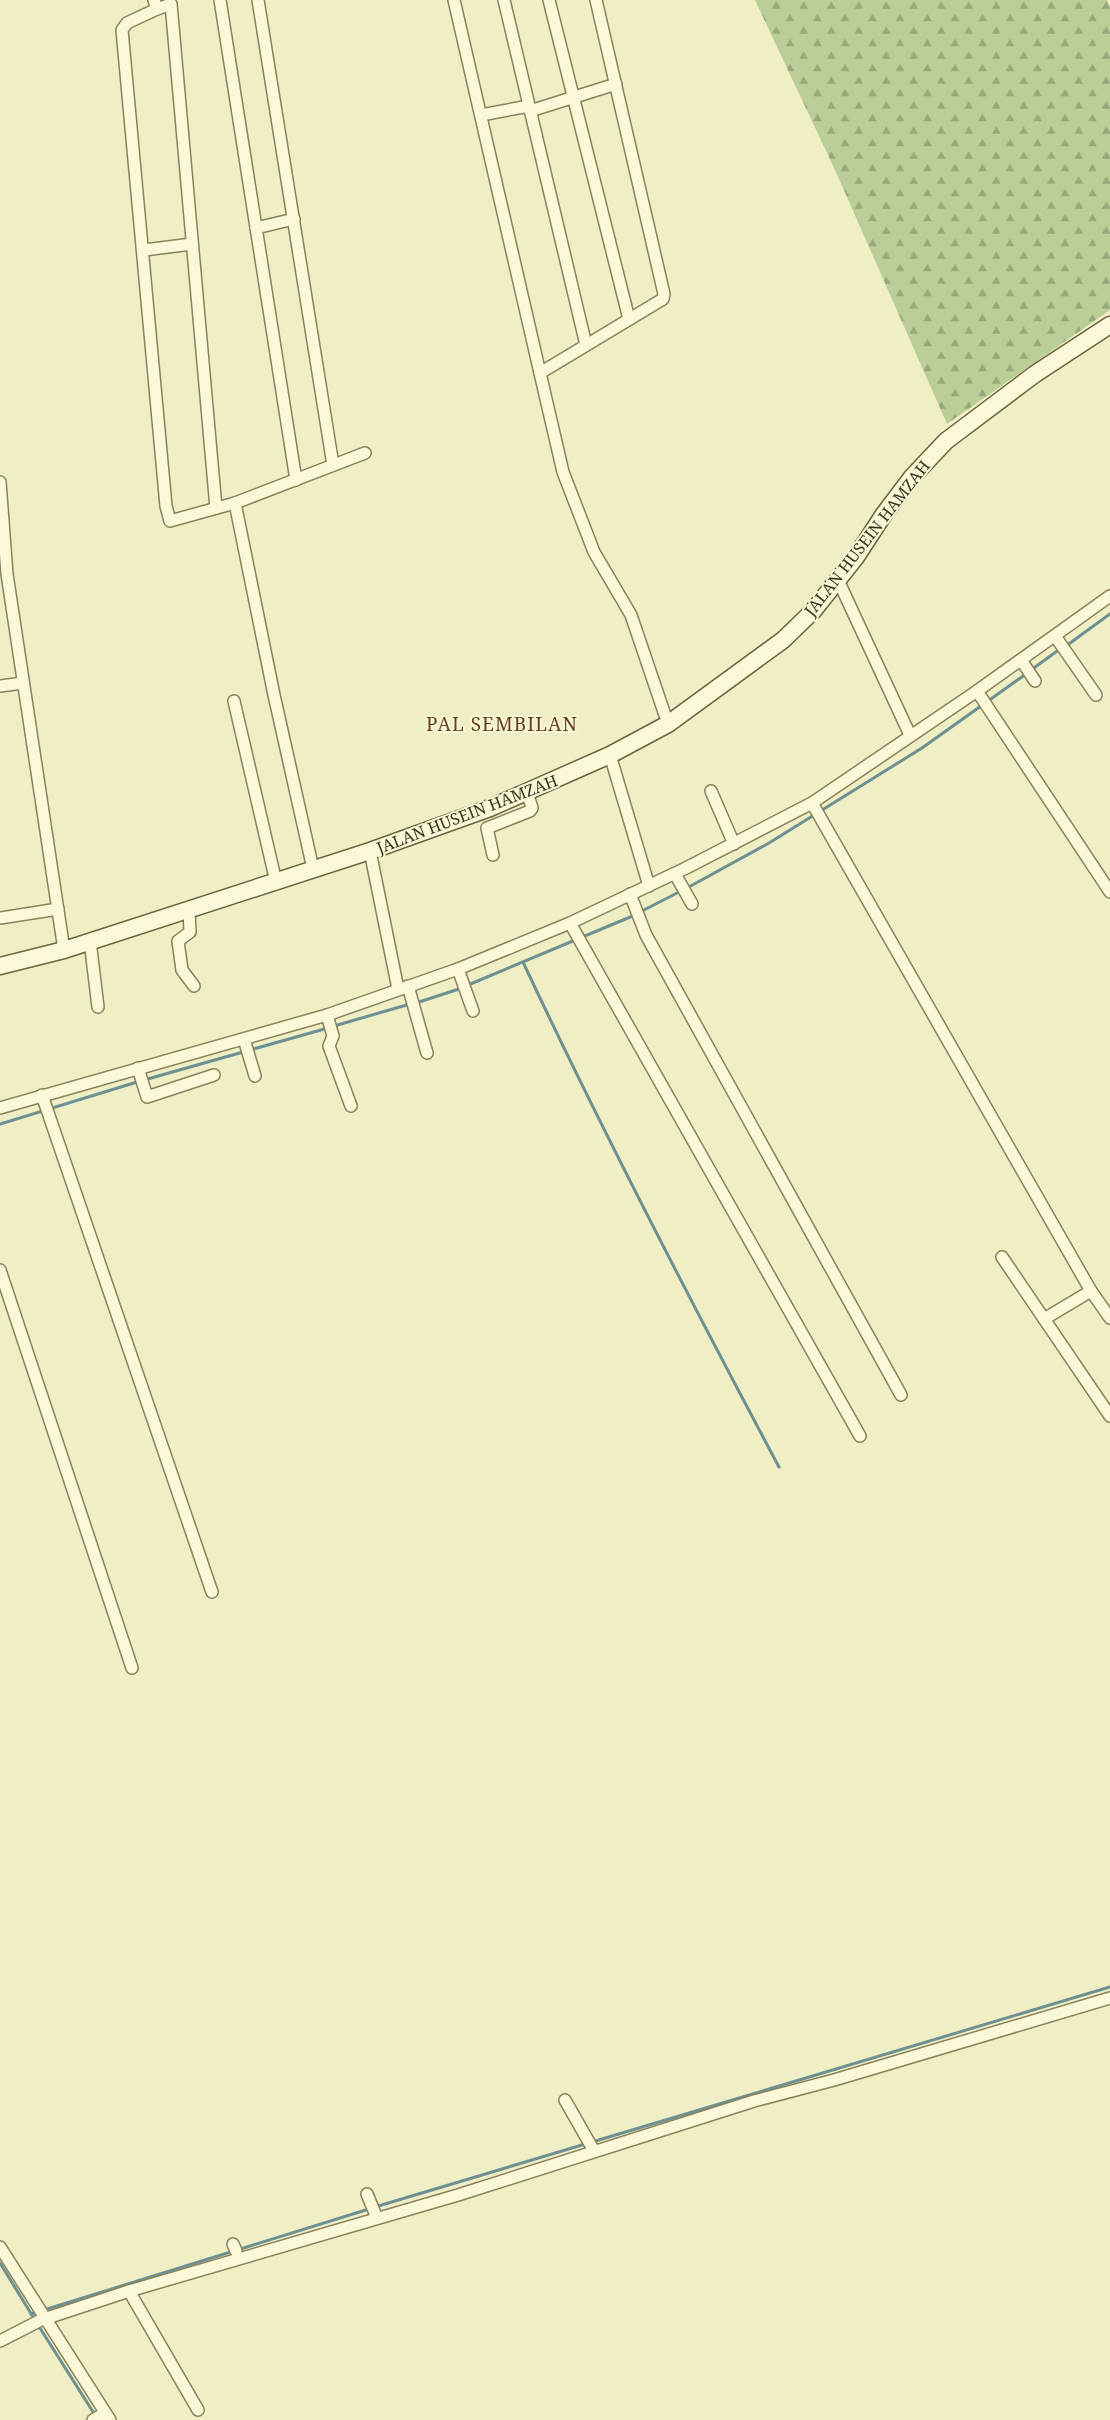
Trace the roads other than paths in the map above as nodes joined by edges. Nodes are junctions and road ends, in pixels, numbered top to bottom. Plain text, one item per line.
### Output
1 (220, 0) edge
2 (258, 0) edge
3 (454, 0) edge
4 (504, 0) edge
5 (549, 0) edge
6 (596, 0) edge
7 (156, 5) edge
8 (616, 84) junction
9 (573, 97) junction
10 (530, 108) junction
11 (481, 115) junction
12 (294, 219) junction
13 (256, 228) junction
14 (192, 244) junction
15 (144, 250) junction
16 (629, 319) junction
17 (1110, 326) edge
18 (586, 345) junction
19 (540, 373) junction
20 (365, 453) dead end
21 (333, 466) junction
22 (296, 480) junction
23 (0, 482) edge
24 (235, 503) junction
25 (216, 508) junction
26 (838, 580) junction
27 (1109, 599) edge
28 (1056, 638) junction
29 (1023, 663) junction
30 (1035, 681) dead end
31 (22, 683) junction
32 (0, 686) edge
33 (977, 691) junction
34 (1096, 695) dead end
35 (234, 701) dead end
36 (668, 724) junction
37 (910, 735) junction
38 (610, 756) junction
39 (711, 791) dead end
40 (528, 792) junction
41 (812, 804) junction
42 (734, 844) junction
43 (370, 851) junction
44 (493, 855) dead end
45 (313, 869) junction
46 (675, 874) junction
47 (276, 882) junction
48 (648, 886) junction
49 (1110, 892) edge
50 (630, 896) junction
51 (692, 904) dead end
52 (58, 908) junction
53 (189, 909) junction
54 (0, 918) edge
55 (571, 925) junction
56 (90, 941) junction
57 (64, 950) junction
58 (0, 966) edge
59 (460, 971) junction
60 (194, 986) dead end
61 (405, 989) junction
62 (98, 1007) dead end
63 (473, 1011) dead end
64 (328, 1018) junction
65 (245, 1042) junction
66 (427, 1053) dead end
67 (139, 1070) junction
68 (214, 1076) dead end
69 (255, 1076) dead end
70 (43, 1099) junction
71 (351, 1106) dead end
72 (0, 1108) edge
73 (1002, 1256) dead end
74 (0, 1270) edge
75 (1091, 1291) junction
76 (1110, 1318) edge
77 (1044, 1319) junction
78 (901, 1395) dead end
79 (1110, 1416) edge
80 (860, 1436) dead end
81 (212, 1592) dead end
82 (132, 1668) dead end
83 (1110, 1998) edge
84 (565, 2100) dead end
85 (590, 2143) junction
86 (369, 2198) dead end
87 (376, 2215) junction
88 (0, 2247) edge
89 (129, 2291) junction
90 (42, 2315) junction
91 (0, 2341) edge
92 (198, 2410) dead end
93 (102, 2417) edge

1 - 13 street
2 - 12 street
3 - 11 street
4 - 10 street
5 - 9 street
6 - 8 street
7 - 14 street
7 - 15 street
8 - 9 street
8 - 16 street
9 - 10 street
9 - 16 street
10 - 11 street
10 - 18 street
11 - 19 street
12 - 13 street
12 - 21 street
13 - 22 street
14 - 15 street
14 - 25 street
15 - 25 street
16 - 18 street
17 - 26 street, JALAN HUSEIN HAMZAH
18 - 19 street
19 - 36 street
20 - 21 street
21 - 22 street
22 - 24 street
23 - 31 street
24 - 25 street
24 - 45 street
26 - 36 street, JALAN HUSEIN HAMZAH
26 - 37 street
27 - 28 street
28 - 29 street
28 - 34 street
29 - 30 street
29 - 33 street
31 - 32 street
31 - 52 street
33 - 37 street
33 - 49 street
35 - 47 street
36 - 38 street, JALAN HUSEIN HAMZAH
37 - 41 street
38 - 40 street, JALAN HUSEIN HAMZAH
38 - 48 street
39 - 42 street
40 - 43 street, JALAN HUSEIN HAMZAH
40 - 44 street
41 - 42 street
41 - 75 street
42 - 46 street
43 - 45 street, JALAN HUSEIN HAMZAH
43 - 61 street
45 - 47 street, JALAN HUSEIN HAMZAH
46 - 48 street
46 - 51 street
47 - 53 street, JALAN HUSEIN HAMZAH
48 - 50 street
50 - 55 street
50 - 78 street
52 - 54 street
52 - 57 street
53 - 56 street, JALAN HUSEIN HAMZAH
53 - 60 street
55 - 59 street
55 - 80 street
56 - 57 street, JALAN HUSEIN HAMZAH
56 - 62 street
57 - 58 street, JALAN HUSEIN HAMZAH
59 - 61 street
59 - 63 street
61 - 64 street
61 - 66 street
64 - 65 street
64 - 71 street
65 - 67 street
65 - 69 street
67 - 68 street
67 - 70 street
70 - 72 street
70 - 81 street
73 - 77 street
74 - 82 street
75 - 76 street
75 - 77 street
77 - 79 street
83 - 85 street
84 - 85 street
85 - 87 street
86 - 87 street
87 - 89 street
88 - 90 street
89 - 90 street
89 - 92 street
90 - 91 street
90 - 93 street

